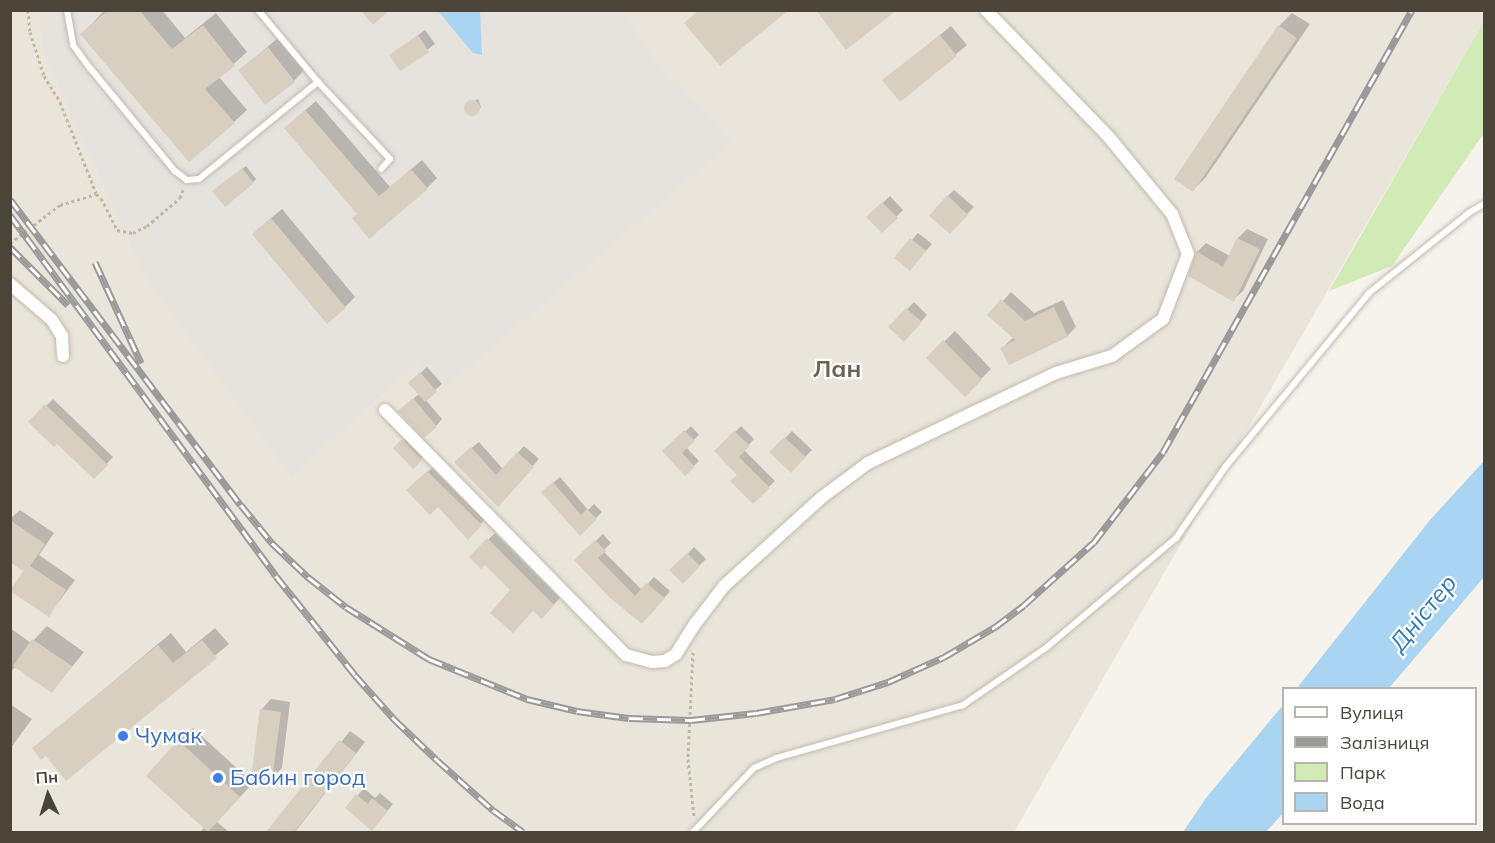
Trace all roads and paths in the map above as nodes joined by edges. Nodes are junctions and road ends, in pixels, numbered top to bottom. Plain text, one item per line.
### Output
1 (28, 10) edge
2 (67, 10) edge
3 (258, 10) edge
4 (986, 10) edge
5 (318, 82) junction
6 (381, 169) dead end
7 (187, 180) junction
8 (96, 194) junction
9 (1485, 204) edge
10 (10, 243) edge
11 (10, 284) edge
12 (63, 356) dead end
13 (385, 410) dead end
14 (693, 648) dead end
15 (693, 824) dead end
16 (693, 832) edge

1 - 8 path
2 - 7 lane
3 - 5 lane
4 - 13 street
5 - 6 lane
5 - 7 lane
7 - 8 path
8 - 10 path
9 - 16 lane
11 - 12 street
14 - 15 path

